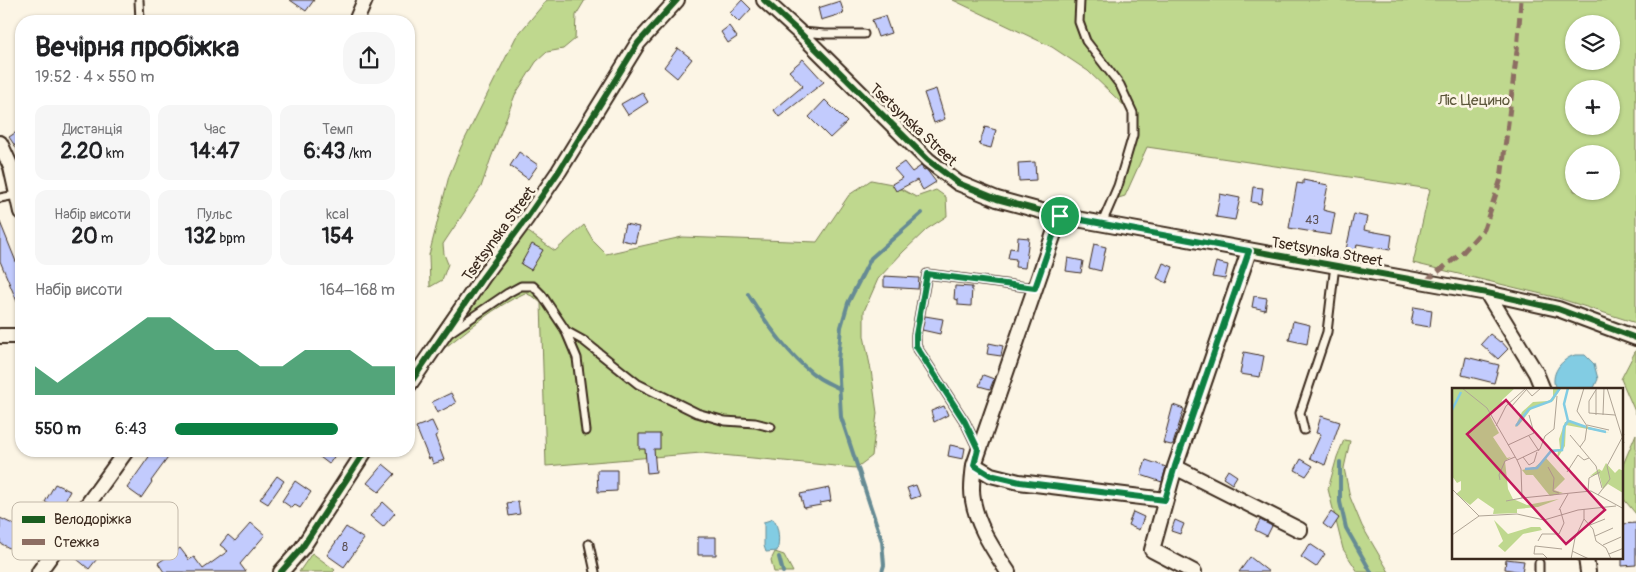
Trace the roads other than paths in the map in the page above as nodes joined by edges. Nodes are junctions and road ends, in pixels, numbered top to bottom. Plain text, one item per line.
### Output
1 (139, 0) edge
2 (365, 0) edge
3 (677, 0) edge
4 (764, 0) edge
5 (1080, 0) edge
6 (140, 15) edge
7 (359, 15) edge
8 (798, 31) junction
9 (864, 34) dead end
10 (0, 143) edge
11 (15, 189) edge
12 (15, 195) edge
13 (0, 198) edge
14 (1060, 216) junction
15 (1102, 224) junction
16 (1249, 251) junction
17 (1335, 266) junction
18 (1035, 288) junction
19 (1487, 293) junction
20 (566, 331) junction
21 (0, 336) edge
22 (15, 336) edge
23 (440, 338) junction
24 (1636, 338) edge
25 (415, 376) edge
26 (1542, 388) edge
27 (771, 427) dead end
28 (1304, 430) dead end
29 (586, 431) dead end
30 (978, 449) junction
31 (122, 457) edge
32 (361, 457) edge
33 (974, 465) junction
34 (1175, 466) junction
35 (1165, 500) junction
36 (89, 502) edge
37 (1300, 530) dead end
38 (589, 544) dead end
39 (48, 560) edge
40 (1539, 563) dead end
41 (39, 572) edge
42 (281, 572) edge
43 (595, 572) edge
44 (1008, 572) edge
45 (1194, 572) edge
46 (1539, 572) edge

1 - 6 lane
2 - 7 street
3 - 23 street, Tsetsynska Street
4 - 8 street, Tsetsynska Street
5 - 15 lane
8 - 9 lane
8 - 14 street, Tsetsynska Street
10 - 11 street
12 - 13 lane
14 - 15 street, Tsetsynska Street
14 - 18 street
15 - 16 street, Tsetsynska Street
16 - 17 street, Tsetsynska Street
16 - 34 street
17 - 19 street, Tsetsynska Street
17 - 28 lane
18 - 30 street
18 - 30 lane
19 - 24 street, Tsetsynska Street
19 - 26 street
20 - 23 lane
20 - 27 lane
20 - 29 lane
21 - 22 street
23 - 25 street, Tsetsynska Street
30 - 33 street
31 - 36 street
32 - 42 street
33 - 35 street
33 - 44 street
34 - 35 street
34 - 37 street
35 - 45 street
38 - 43 lane
39 - 41 street
40 - 46 lane

